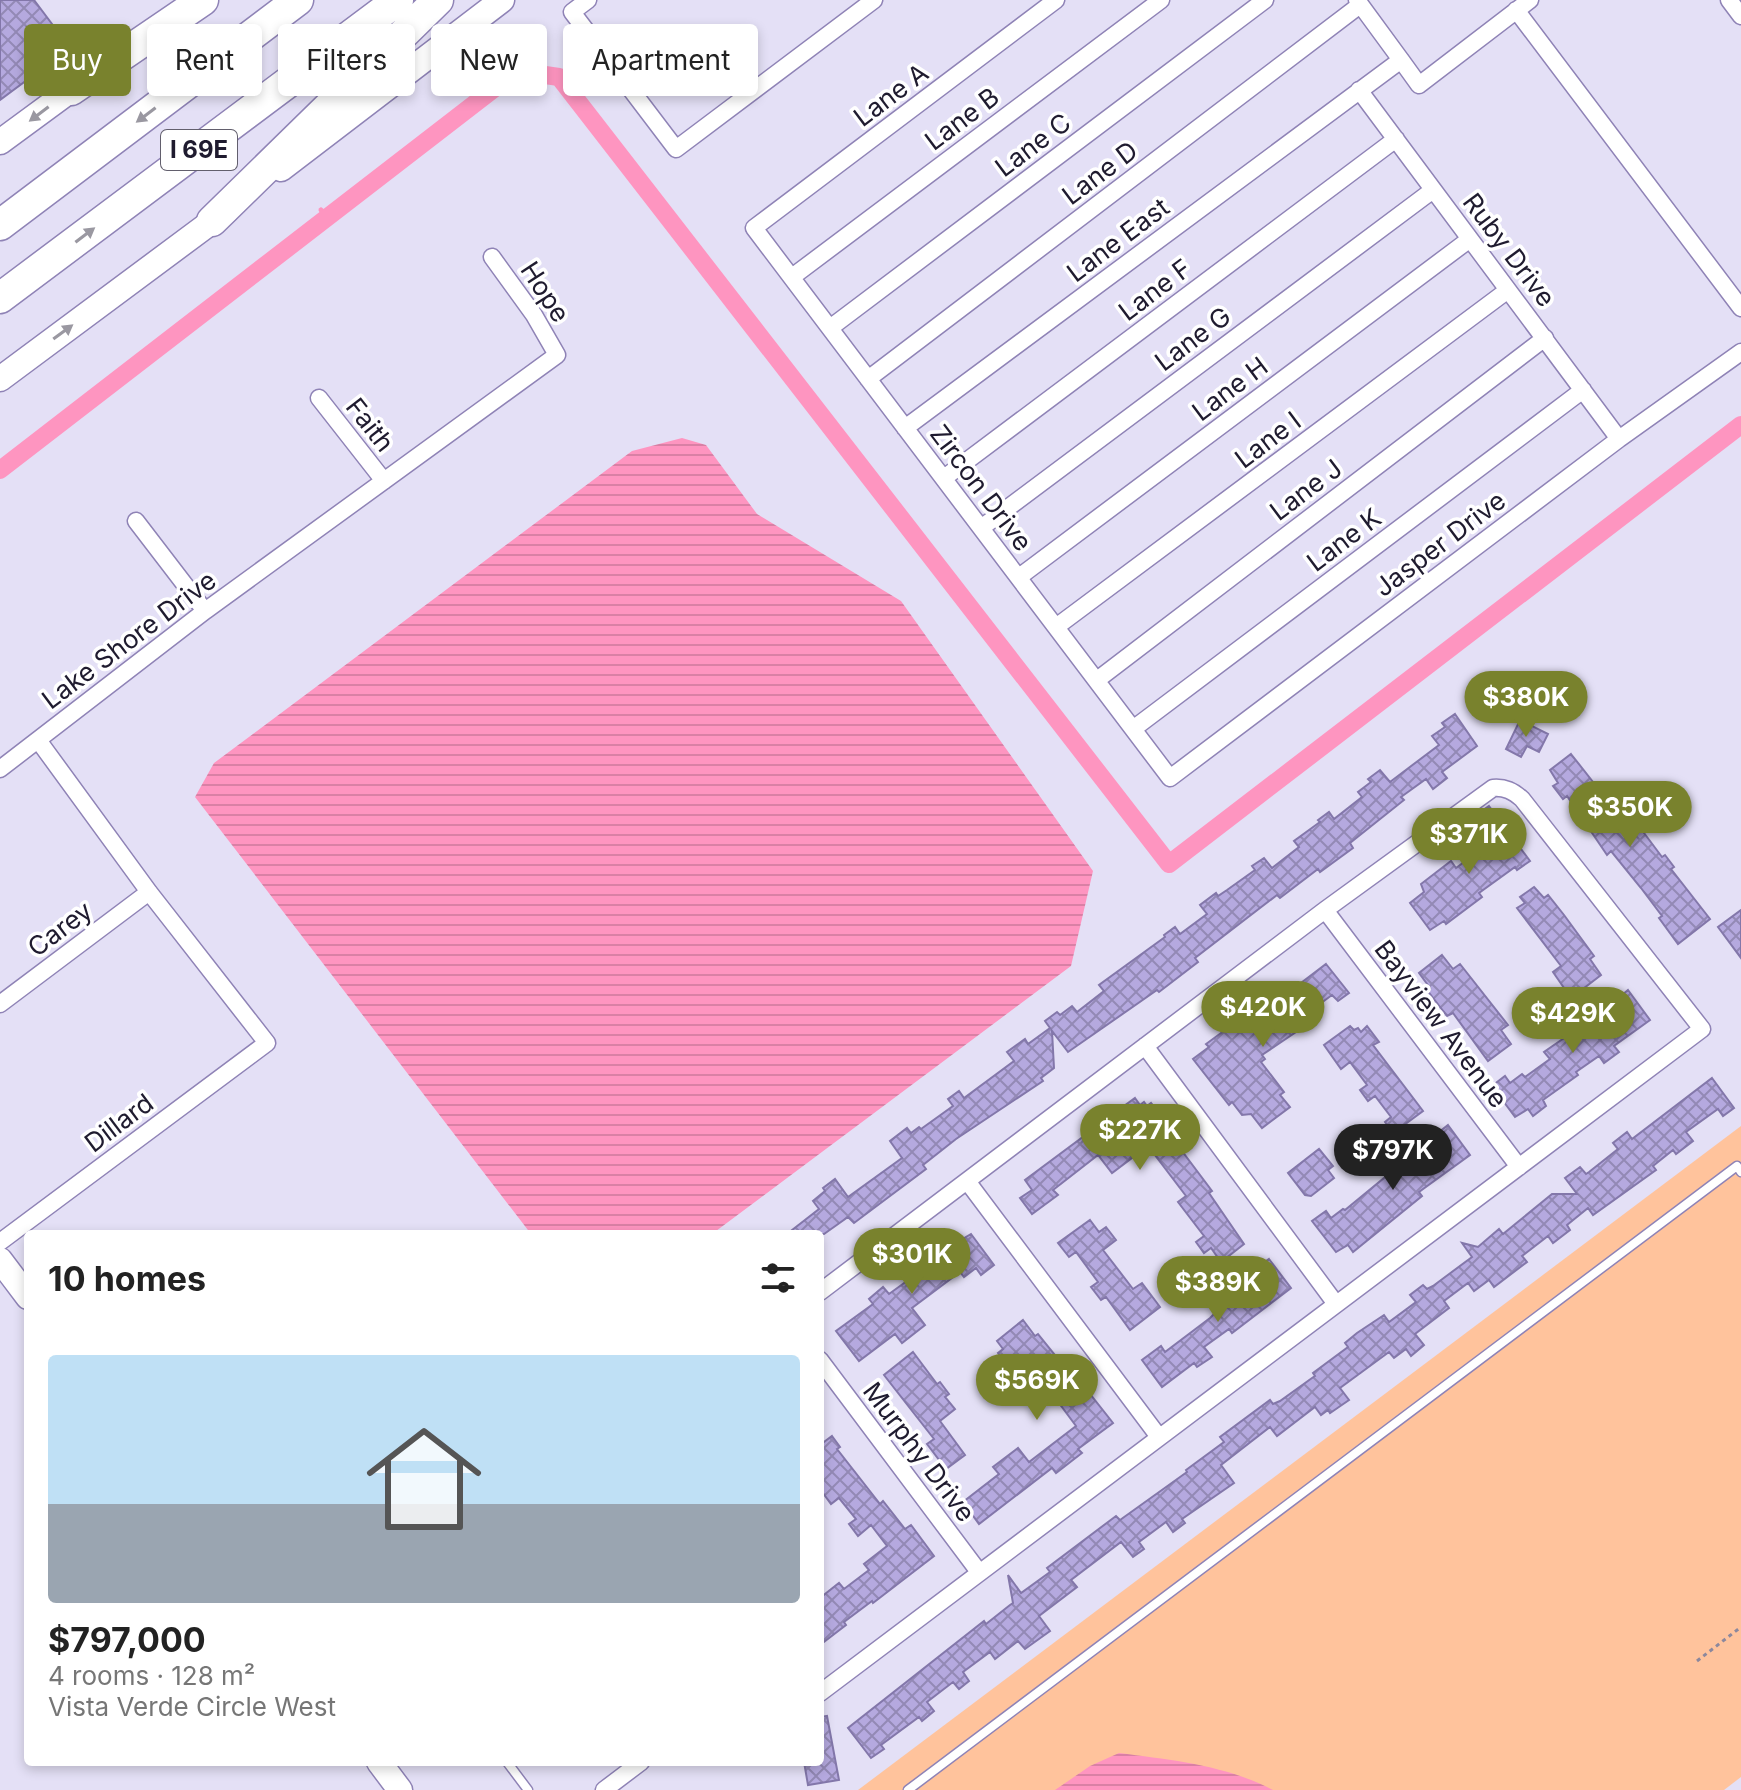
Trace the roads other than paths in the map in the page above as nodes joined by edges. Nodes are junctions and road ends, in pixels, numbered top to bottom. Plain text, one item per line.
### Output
1 (191, 0) edge
2 (203, 0) edge
3 (298, 0) edge
4 (398, 0) edge
5 (438, 0) edge
6 (502, 0) edge
7 (588, 0) edge
8 (874, 0) edge
9 (1056, 0) edge
10 (1161, 0) edge
11 (1265, 0) edge
12 (1530, 0) edge
13 (1729, 0) edge
14 (1358, 2) edge
15 (1516, 10) junction
16 (1741, 16) edge
17 (131, 45) edge
18 (131, 49) edge
19 (1401, 60) junction
20 (1359, 90) junction
21 (63, 96) edge
22 (1396, 139) junction
23 (0, 142) edge
24 (1433, 190) junction
25 (212, 221) junction
26 (0, 225) edge
27 (754, 228) joint
28 (1470, 239) junction
29 (492, 257) dead end
30 (792, 277) junction
31 (1508, 290) junction
32 (0, 298) edge
33 (1741, 308) edge
34 (830, 328) junction
35 (1545, 338) junction
36 (1741, 352) edge
37 (557, 355) joint
38 (0, 379) edge
39 (868, 379) junction
40 (1583, 390) junction
41 (319, 398) dead end
42 (905, 428) junction
43 (1619, 439) junction
44 (944, 478) junction
45 (384, 481) junction
46 (136, 521) dead end
47 (981, 528) junction
48 (1019, 577) junction
49 (205, 611) junction
50 (1056, 627) junction
51 (1097, 680) junction
52 (1133, 729) junction
53 (38, 740) junction
54 (0, 769) edge
55 (1170, 778) joint
56 (149, 892) junction
57 (1325, 910) junction
58 (0, 1004) edge
59 (267, 1043) joint
60 (1145, 1046) junction
61 (1519, 1167) junction
62 (1741, 1172) edge
63 (967, 1181) junction
64 (0, 1242) edge
65 (0, 1260) edge
66 (824, 1289) edge
67 (24, 1292) edge
68 (1336, 1304) junction
69 (824, 1365) edge
70 (1159, 1437) junction
71 (979, 1572) junction
72 (824, 1690) edge
73 (382, 1766) edge
74 (510, 1766) edge
75 (636, 1766) edge
76 (400, 1790) edge
77 (528, 1790) edge
78 (604, 1790) edge
79 (908, 1790) edge

1 - 17 main road
2 - 18 highway
3 -> 26 highway, I 69E
32 -> 4 highway, I 69E
5 - 25 highway
6 - 25 main road
7 - 8 street
9 - 27 street, Lane A
10 - 30 street, Lane B
11 - 34 street, Lane C
12 - 15 street
13 - 16 street
14 - 19 street
14 - 39 street, Lane D
15 - 19 street
15 - 33 street
19 - 20 street, Lane East
20 - 22 street, Ruby Drive
20 - 42 street, Lane East
21 -> 23 main road
22 - 24 street, Ruby Drive
22 - 44 street, Lane F
24 - 28 street, Ruby Drive
24 - 47 street, Lane G
38 -> 25 main road
27 - 30 street, Zircon Drive
28 - 31 street, Ruby Drive
28 - 48 street, Lane H
29 - 37 street, Hope
30 - 34 street, Zircon Drive
31 - 35 street, Ruby Drive
31 - 50 street, Lane I
34 - 39 street, Zircon Drive
35 - 40 street, Ruby Drive
35 - 51 street, Lane J
36 - 43 street, Jasper Drive
37 - 45 street, Lake Shore Drive
39 - 42 street, Zircon Drive
40 - 43 street, Ruby Drive
40 - 52 street, Lane K
41 - 45 street, Faith
42 - 44 street, Zircon Drive
43 - 55 street, Jasper Drive
44 - 47 street, Zircon Drive
45 - 49 street, Lake Shore Drive
46 - 49 street
47 - 48 street, Zircon Drive
48 - 50 street, Zircon Drive
49 - 53 street, Lake Shore Drive
50 - 51 street, Zircon Drive
51 - 52 street, Zircon Drive
52 - 55 street, Zircon Drive
53 - 54 street
53 - 56 street, Lake Shore Drive
56 - 58 street, Carey
56 - 59 street, Lake Shore Drive
57 - 60 street
57 - 61 street, Bayview Avenue
57 - 61 street
59 - 64 street, Dillard
60 - 63 street
60 - 68 street
61 - 68 street
62 - 79 lane
63 - 66 street
63 - 70 street
65 - 67 main road
68 - 70 street
69 - 71 street, Murphy Drive
70 - 71 street
71 - 72 street
73 - 76 main road
74 - 77 lane
75 - 78 street

